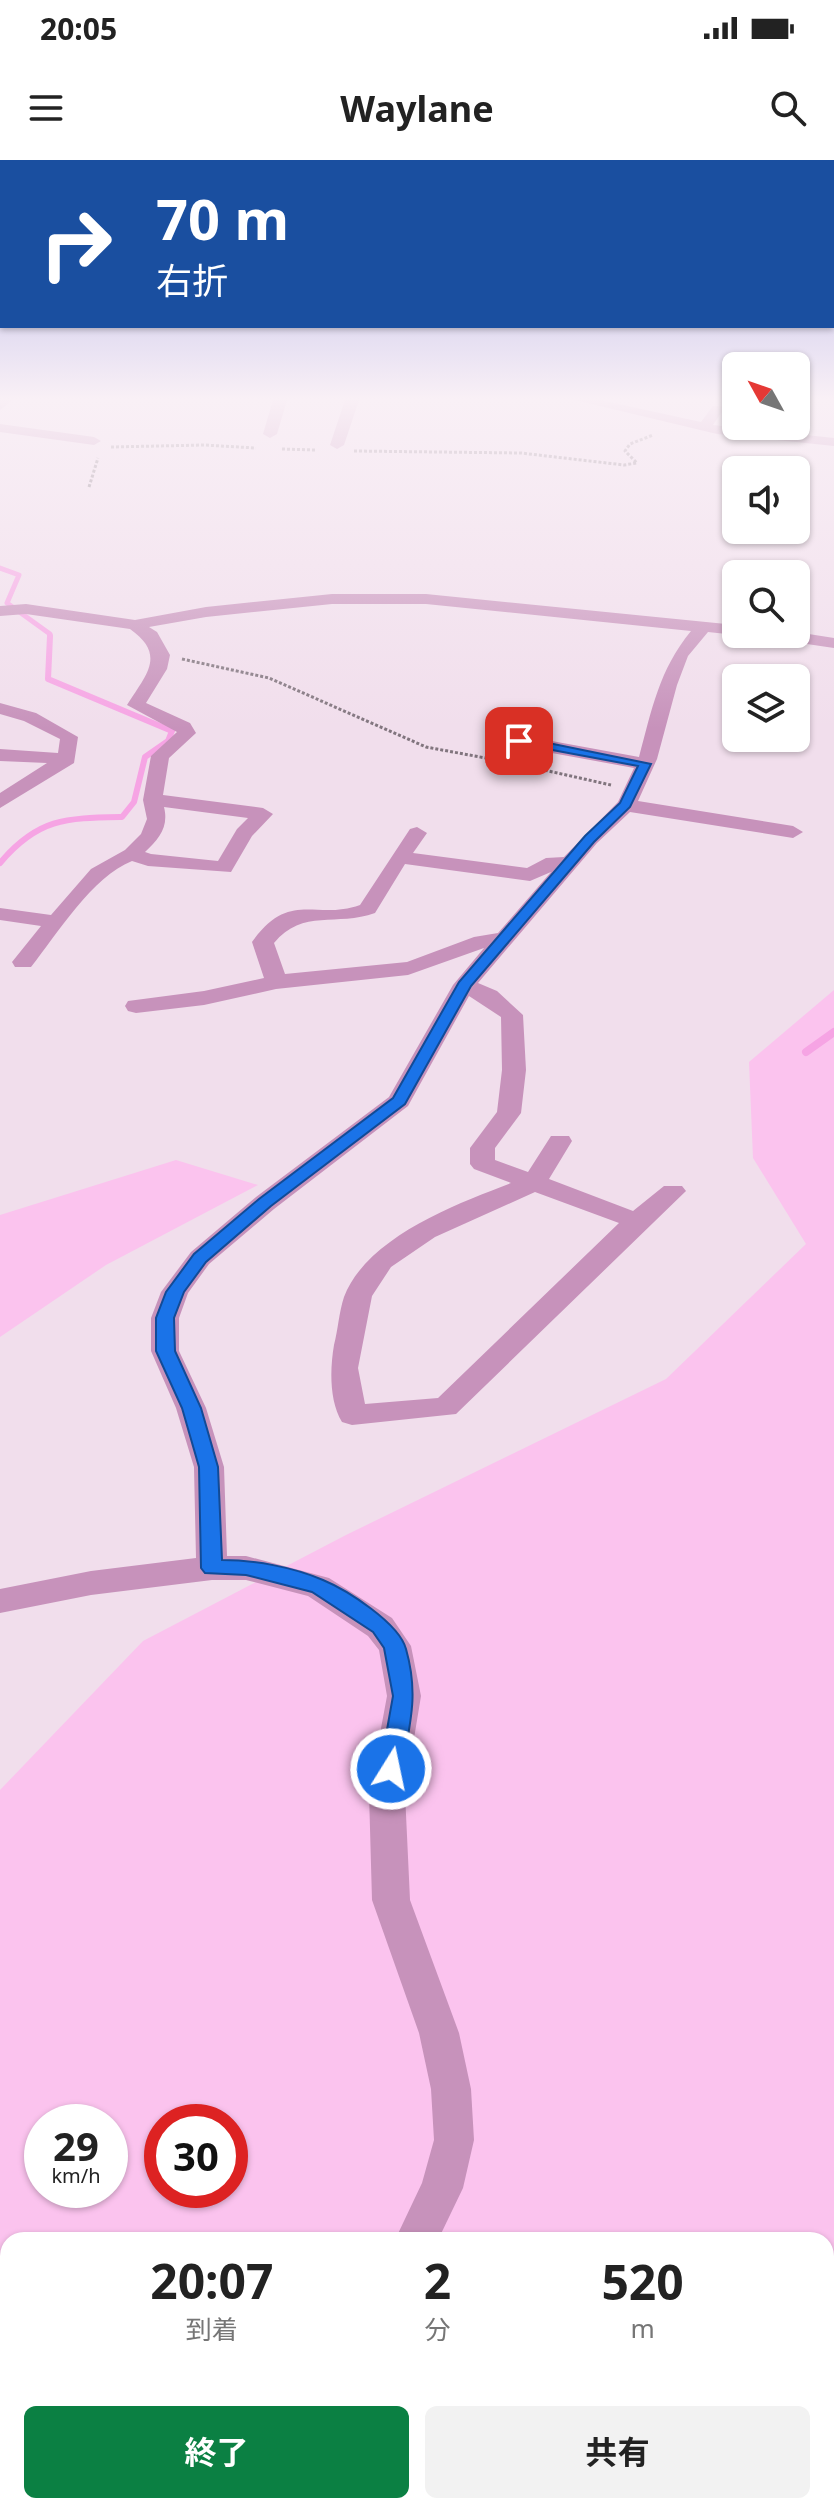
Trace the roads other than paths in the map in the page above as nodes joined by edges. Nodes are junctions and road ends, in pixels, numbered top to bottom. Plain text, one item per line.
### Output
1 (0, 611) edge
2 (135, 625) junction
3 (704, 626) junction
4 (722, 628) edge
5 (810, 639) edge
6 (834, 643) edge
7 (0, 708) edge
8 (519, 741) dead end
9 (0, 755) edge
10 (67, 759) junction
11 (645, 764) junction
12 (629, 797) junction
13 (153, 800) junction
14 (0, 802) edge
15 (793, 832) dead end
16 (417, 833) dead end
17 (132, 854) junction
18 (399, 857) junction
19 (570, 863) junction
20 (0, 914) edge
21 (56, 922) junction
22 (503, 939) junction
23 (23, 962) dead end
24 (276, 982) junction
25 (464, 985) junction
26 (136, 1006) dead end
27 (560, 1141) dead end
28 (533, 1184) junction
29 (673, 1191) dead end
30 (637, 1221) junction
31 (212, 1568) junction
32 (0, 1601) edge
33 (420, 2232) edge

1 - 2 street
2 - 3 street
2 - 13 street
3 - 4 street
3 - 11 street
5 - 6 street
7 - 10 street
8 - 11 street
9 - 10 street
10 - 14 street
11 - 12 street
12 - 15 street
12 - 19 street
13 - 17 street
13 - 17 street
16 - 18 street
17 - 21 street
18 - 19 street
18 - 24 street
19 - 22 street
20 - 21 street
21 - 23 street
22 - 24 street
22 - 25 street
24 - 26 street
25 - 28 street
25 - 31 street
27 - 28 street
28 - 30 street
28 - 30 street
29 - 30 street
31 - 32 street
31 - 33 street

